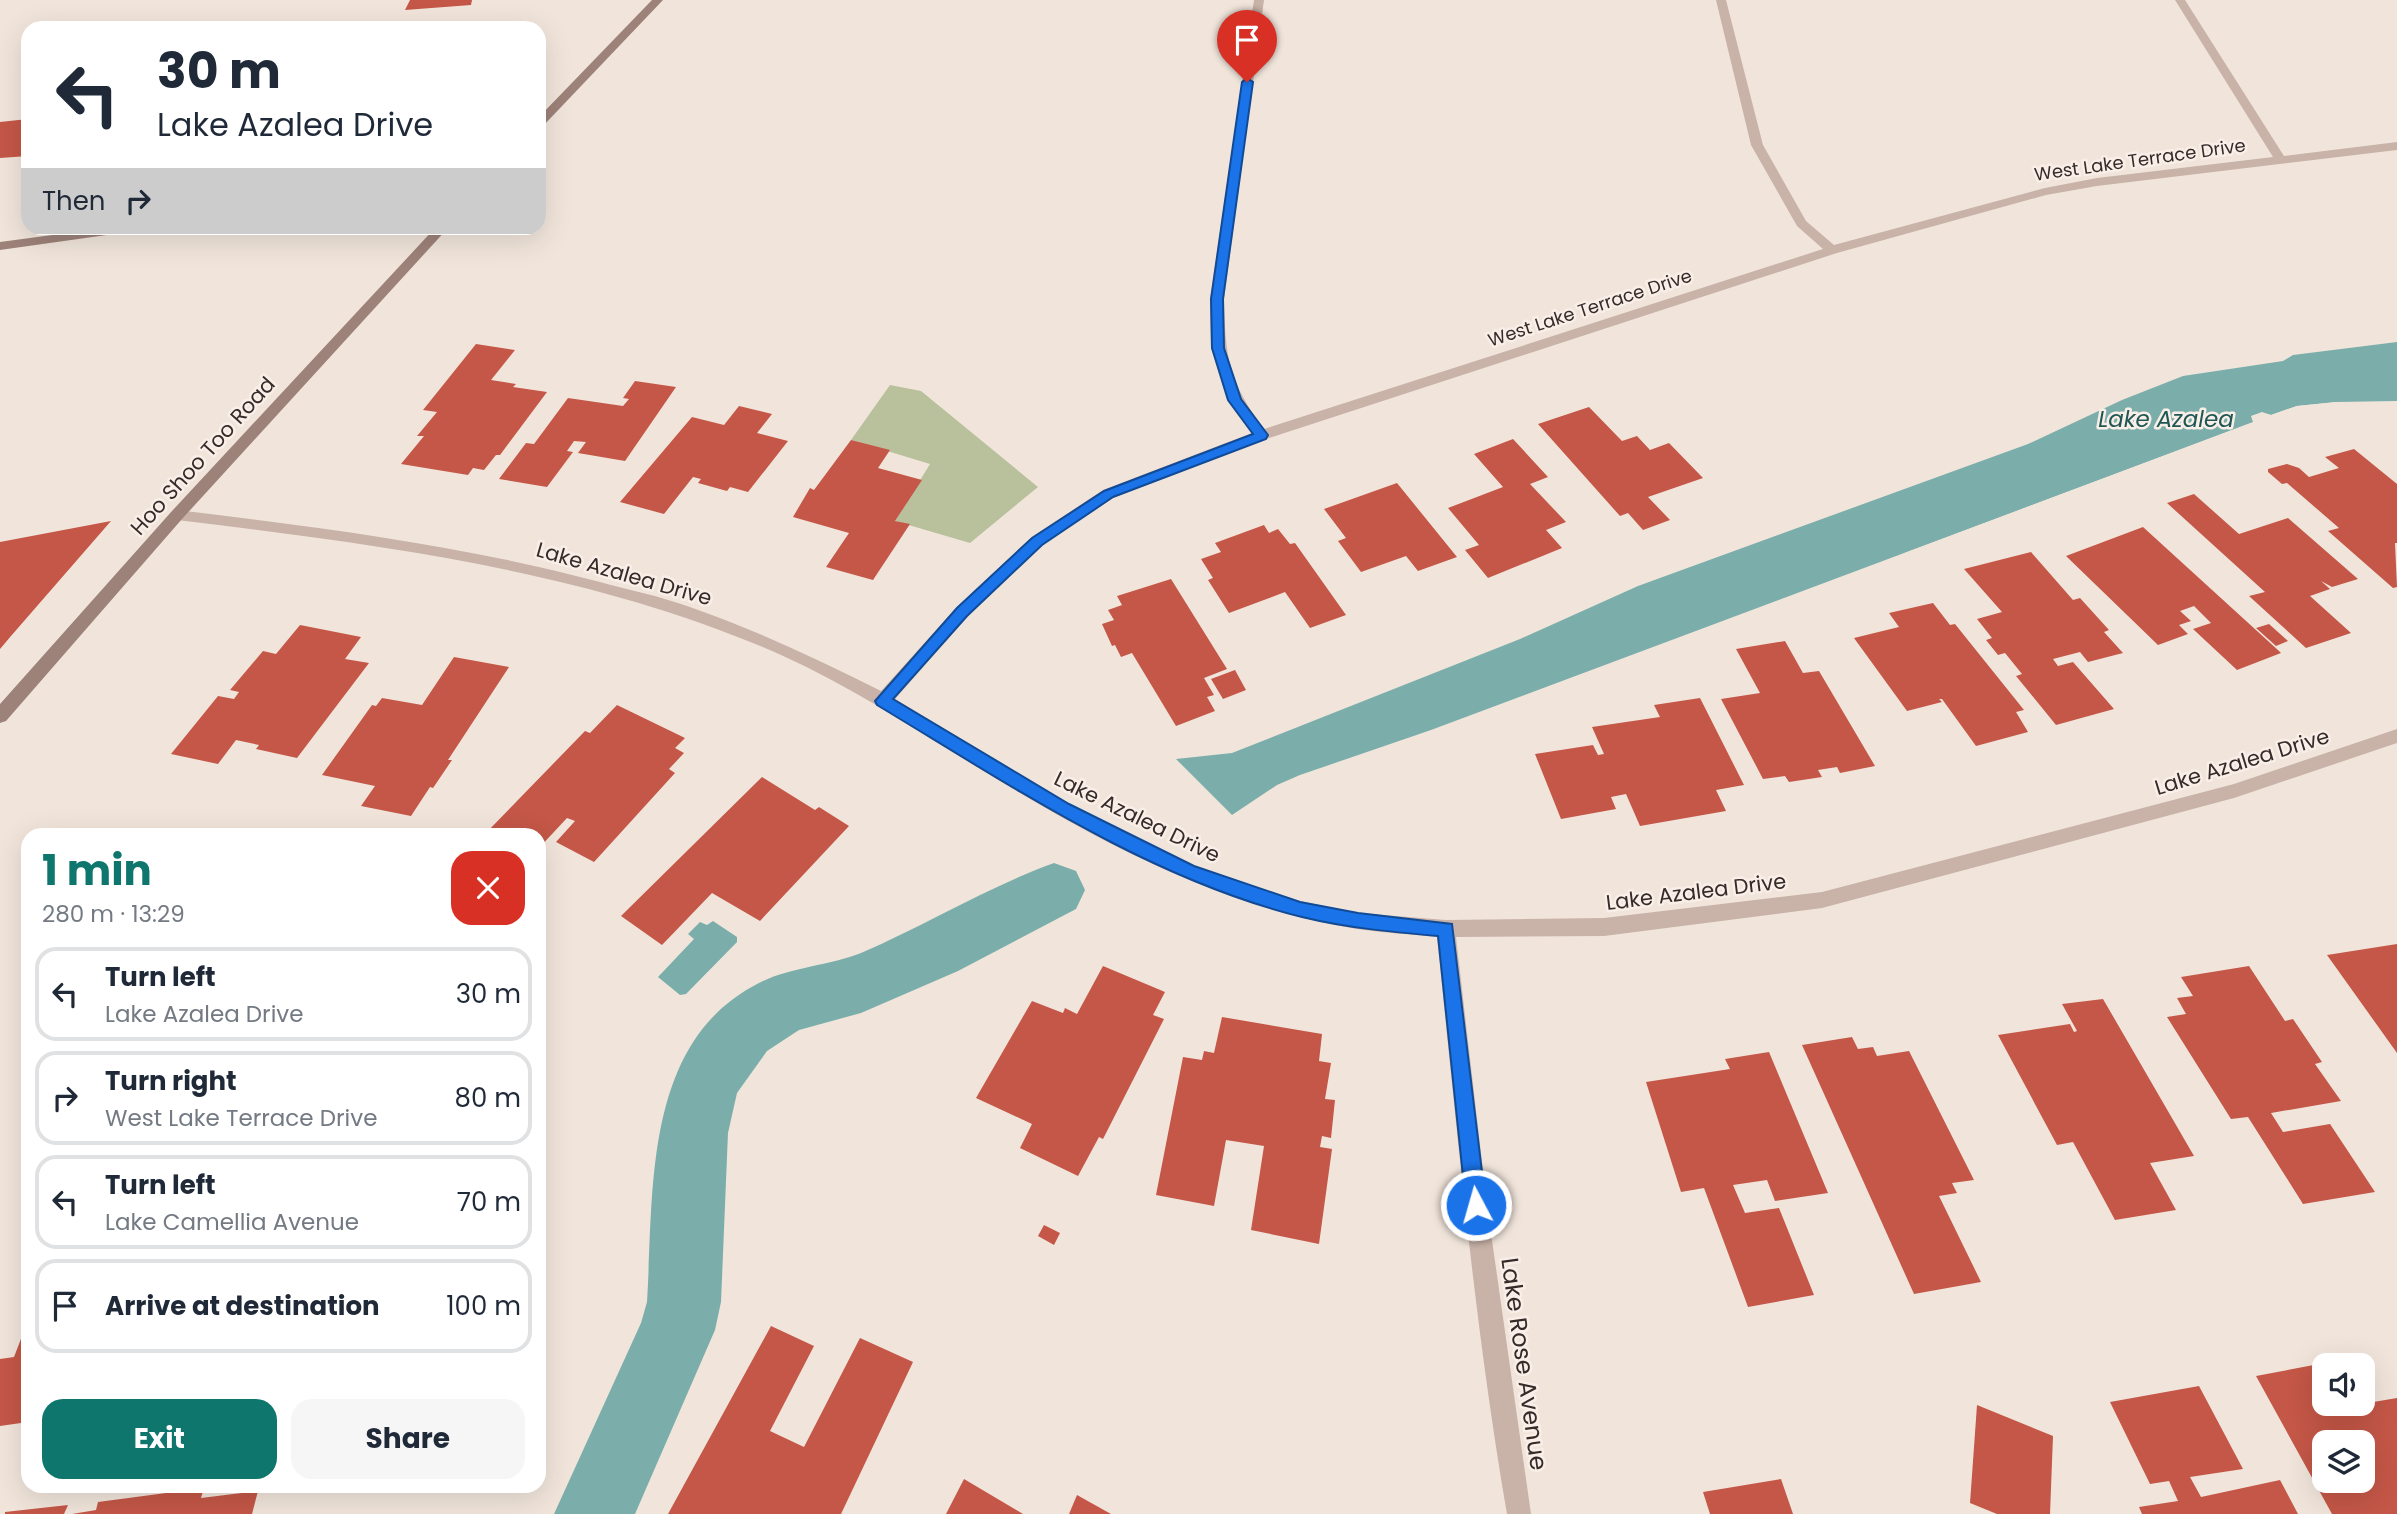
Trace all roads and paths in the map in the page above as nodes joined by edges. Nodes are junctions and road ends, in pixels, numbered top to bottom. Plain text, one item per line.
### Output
1 (658, 0) edge
2 (1259, 0) edge
3 (1721, 0) edge
4 (2180, 0) edge
5 (546, 117) edge
6 (2397, 146) edge
7 (2280, 159) junction
8 (78, 235) edge
9 (436, 235) edge
10 (0, 246) edge
11 (1832, 250) junction
12 (1261, 435) junction
13 (177, 515) junction
14 (883, 701) junction
15 (0, 716) edge
16 (2397, 736) edge
17 (1446, 929) junction
18 (1519, 1514) edge

1 - 5 street
2 - 12 street
3 - 11 street
4 - 7 street
6 - 7 street, West Lake Terrace Drive
7 - 11 street, West Lake Terrace Drive
8 - 10 street
9 - 13 street, Hoo Shoo Too Road
11 - 12 street, West Lake Terrace Drive
12 - 14 street, West Lake Terrace Drive
13 - 14 street, Lake Azalea Drive
13 - 15 street, Hoo Shoo Too Road
14 - 17 street, Lake Azalea Drive
16 - 17 street, Lake Azalea Drive
17 - 18 street, Lake Rose Avenue

